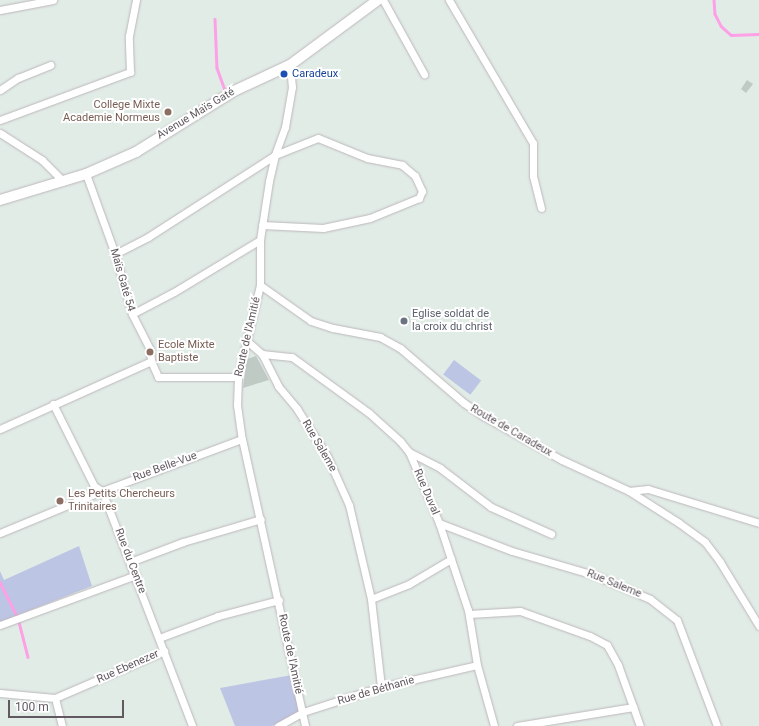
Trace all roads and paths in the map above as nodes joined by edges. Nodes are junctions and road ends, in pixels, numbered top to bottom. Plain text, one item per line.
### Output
1 (53, 0) edge
2 (136, 0) edge
3 (378, 0) edge
4 (383, 0) edge
5 (449, 0) edge
6 (0, 10) edge
7 (50, 65) dead end
8 (290, 65) junction
9 (424, 74) dead end
10 (0, 90) edge
11 (0, 120) edge
12 (0, 133) edge
13 (275, 155) junction
14 (86, 174) junction
15 (63, 181) junction
16 (0, 200) edge
17 (541, 208) dead end
18 (262, 225) junction
19 (260, 240) junction
20 (115, 254) junction
21 (260, 285) junction
22 (132, 314) junction
23 (246, 341) junction
24 (262, 354) junction
25 (151, 361) junction
26 (238, 377) junction
27 (53, 404) junction
28 (0, 429) edge
29 (242, 438) junction
30 (409, 452) junction
31 (102, 491) junction
32 (629, 492) junction
33 (261, 519) junction
34 (439, 523) junction
35 (759, 523) edge
36 (0, 533) edge
37 (551, 534) dead end
38 (451, 559) junction
39 (130, 562) junction
40 (136, 575) junction
41 (371, 599) junction
42 (279, 600) junction
43 (468, 614) junction
44 (0, 625) edge
45 (759, 626) edge
46 (159, 638) junction
47 (164, 651) junction
48 (477, 665) junction
49 (381, 687) junction
50 (0, 693) edge
51 (55, 698) junction
52 (634, 706) junction
53 (303, 712) junction
54 (62, 726) edge
55 (192, 726) edge
56 (278, 726) edge
57 (305, 726) edge
58 (494, 726) edge
59 (517, 726) edge
60 (640, 726) edge
61 (717, 726) edge

1 - 6 street
2 - 11 street
3 - 8 street, Avenue Maïs Gaté
4 - 9 street
5 - 17 street
7 - 10 street
8 - 13 street, Route de l'Amitié
8 - 14 street, Avenue Maïs Gaté
12 - 15 street
13 - 18 street, Route de l'Amitié
13 - 18 street
13 - 20 street
14 - 15 street, Avenue Maïs Gaté
14 - 20 street, Maïs Gaté 54
15 - 16 street, Avenue Maïs Gaté
18 - 19 street, Route de l'Amitié
19 - 21 street, Route de l'Amitié
19 - 22 street
20 - 22 street, Maïs Gaté 54
21 - 23 street, Route de l'Amitié
21 - 32 street, Route de Caradeux
22 - 25 street, Maïs Gaté 54
23 - 24 street
23 - 26 street, Route de l'Amitié
24 - 30 street, Rue Duval
24 - 41 street, Rue Saleme
25 - 26 street, Maïs Gaté 54
25 - 27 street
26 - 29 street, Route de l'Amitié
27 - 28 street
27 - 31 street, Rue du Centre
29 - 31 street, Rue Belle-Vue
29 - 33 street, Route de l'Amitié
30 - 34 street, Rue Duval
30 - 37 street
31 - 36 street, Rue Belle-Vue
31 - 39 street, Rue du Centre
32 - 35 street
32 - 45 street, Route de Caradeux
33 - 39 street
33 - 42 street, Route de l'Amitié
34 - 38 street, Rue Duval
34 - 61 street, Rue Saleme
38 - 41 street
38 - 43 street, Rue Duval
39 - 40 street, Rue du Centre
40 - 44 street
40 - 46 street, Rue du Centre
41 - 49 street, Rue Saleme
42 - 46 street, Rue Ebenezer
42 - 53 street, Route de l'Amitié
43 - 48 street, Rue Duval
43 - 52 street
46 - 47 street, Rue du Centre
47 - 51 street, Rue Ebenezer
47 - 55 street, Rue du Centre
48 - 49 street, Rue de Béthanie
48 - 58 street, Rue Duval
49 - 53 street, Rue de Béthanie
50 - 51 street, Rue Ebenezer
51 - 54 street
52 - 59 street
52 - 60 street
53 - 56 street, Rue de Béthanie
53 - 57 street, Route de l'Amitié

